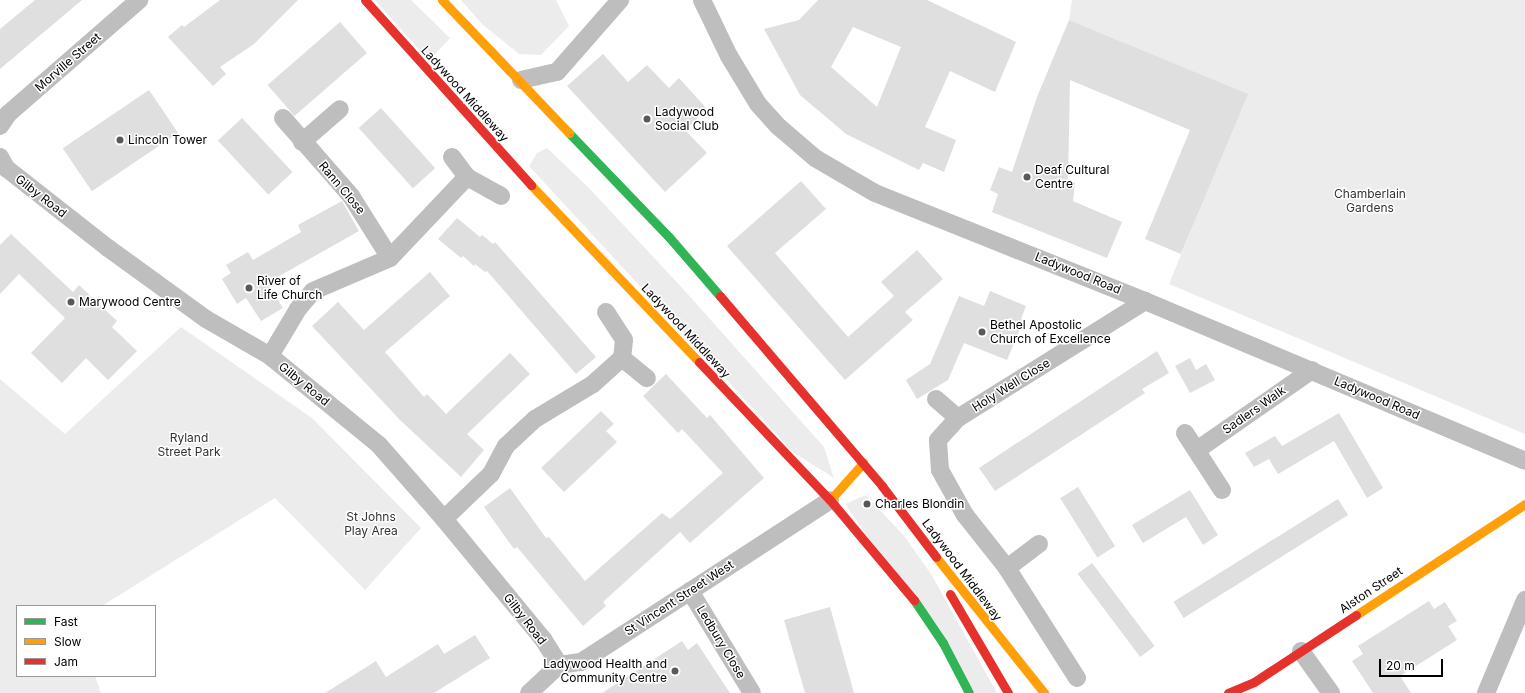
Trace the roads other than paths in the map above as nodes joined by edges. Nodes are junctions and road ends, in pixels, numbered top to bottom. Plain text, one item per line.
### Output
1 (138, 0) edge
2 (365, 0) edge
3 (442, 0) edge
4 (620, 0) edge
5 (702, 0) edge
6 (521, 80) junction
7 (340, 109) dead end
8 (283, 118) dead end
9 (0, 126) edge
10 (302, 142) junction
11 (0, 157) edge
12 (452, 157) dead end
13 (468, 177) junction
14 (501, 196) dead end
15 (390, 258) junction
16 (1145, 301) junction
17 (606, 312) dead end
18 (270, 356) junction
19 (622, 358) junction
20 (1312, 370) junction
21 (647, 378) dead end
22 (936, 399) dead end
23 (958, 418) junction
24 (1185, 433) dead end
25 (1197, 450) junction
26 (1525, 461) edge
27 (863, 463) junction
28 (1222, 490) dead end
29 (830, 500) junction
30 (1525, 504) edge
31 (902, 512) junction
32 (444, 519) junction
33 (1039, 544) dead end
34 (1007, 568) junction
35 (690, 591) junction
36 (1523, 612) edge
37 (1301, 651) junction
38 (559, 665) junction
39 (1077, 678) dead end
40 (529, 693) edge
41 (752, 693) edge
42 (969, 693) edge
43 (1008, 693) edge
44 (1044, 693) edge
45 (1228, 693) edge
46 (1331, 693) edge
47 (1486, 693) edge

1 - 9 street, Morville Street
2 - 29 main road, Ladywood Middleway
3 - 6 main road, Ladywood Middleway
4 - 6 street
5 - 16 street, Ladywood Road
6 - 27 main road, Ladywood Middleway
7 - 10 street
8 - 10 street, Rann Close
10 - 15 street, Rann Close
11 - 18 street, Gilby Road
12 - 13 street
13 - 14 street
13 - 15 street
15 - 18 street
16 - 20 street, Ladywood Road
16 - 23 street, Holy Well Close
17 - 19 street
18 - 32 street, Gilby Road
19 - 21 street
19 - 32 street
20 - 25 street, Sadlers Walk
20 - 26 street, Ladywood Road
22 - 23 street, Holy Well Close
23 - 34 street, Holy Well Close
24 - 25 street
25 - 28 street
27 - 29 main road
27 - 31 main road, Ladywood Middleway
29 - 35 street, St Vincent Street West
29 - 42 main road, Ladywood Middleway
30 - 37 main road, Alston Street
31 - 43 main road
31 - 44 main road, Ladywood Middleway
32 - 38 street, Gilby Road
33 - 34 street
34 - 39 street, Holy Well Close
35 - 38 street, St Vincent Street West
35 - 41 street, Ledbury Close
36 - 47 street
37 - 45 main road, Alston Street
37 - 46 street
38 - 40 street

